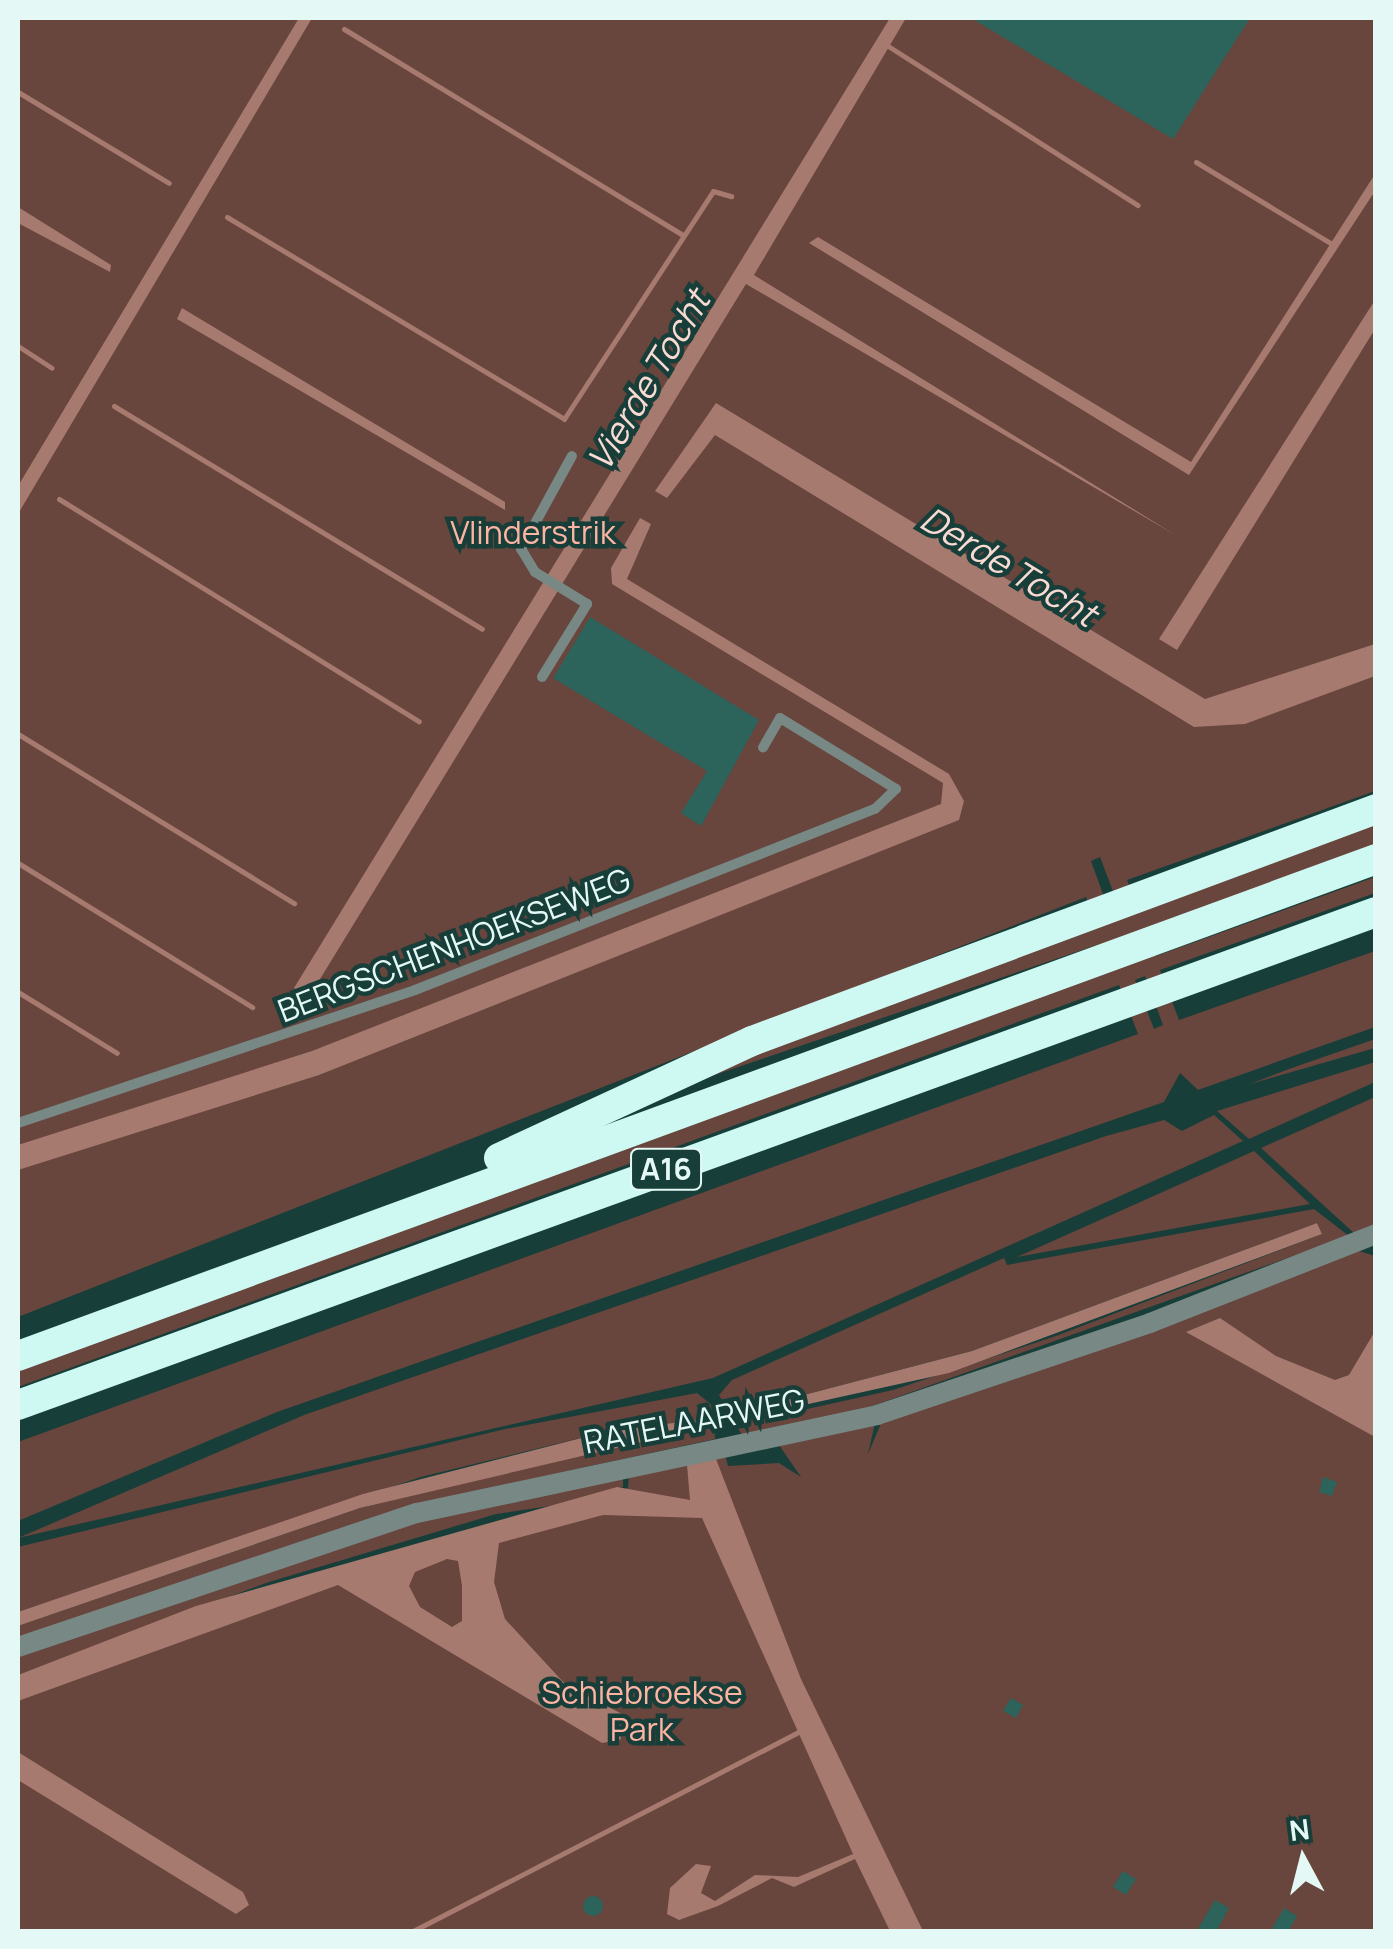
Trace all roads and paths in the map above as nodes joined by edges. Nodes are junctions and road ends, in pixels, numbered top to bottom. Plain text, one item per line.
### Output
1 (572, 456) dead end
2 (542, 677) dead end
3 (763, 748) dead end
4 (1376, 810) edge
5 (1376, 859) edge
6 (1376, 912) edge
7 (1376, 923) edge
8 (1314, 934) junction
9 (18, 1124) edge
10 (396, 1216) junction
11 (1376, 1234) edge
12 (18, 1356) edge
13 (18, 1405) edge
14 (18, 1647) edge

1 - 2 lane
3 - 9 lane, BERGSCHENHOEKSEWEG
4 - 10 highway, A16
5 - 10 highway, A16
6 - 8 highway, A16
7 - 8 highway, A16
8 - 13 highway, A16
10 - 12 highway, A16
11 - 14 street, RATELAARWEG

